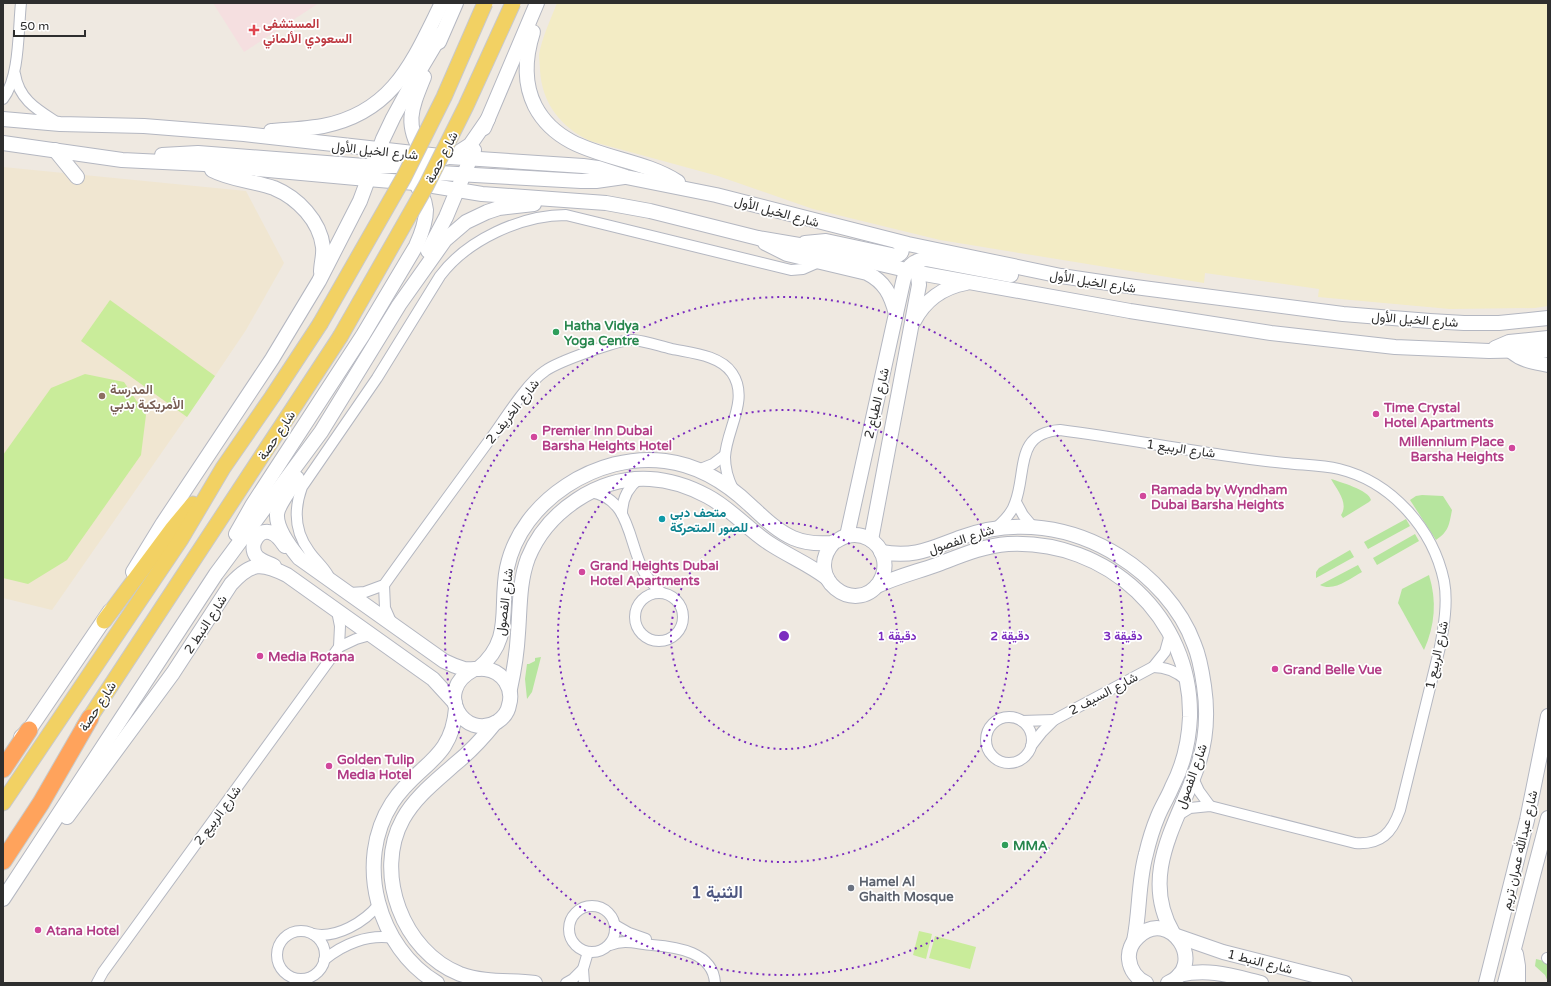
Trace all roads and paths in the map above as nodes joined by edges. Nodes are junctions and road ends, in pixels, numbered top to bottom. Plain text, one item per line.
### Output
1 (21, 3) edge
2 (442, 3) edge
3 (456, 3) edge
4 (485, 3) edge
5 (513, 3) edge
6 (537, 3) edge
7 (543, 3) edge
8 (442, 33) junction
9 (14, 73) junction
10 (3, 98) edge
11 (3, 119) edge
12 (488, 119) junction
13 (60, 124) junction
14 (244, 134) junction
15 (3, 142) edge
16 (55, 150) junction
17 (378, 150) junction
18 (449, 158) junction
19 (470, 158) junction
20 (137, 161) junction
21 (430, 163) junction
22 (204, 164) junction
23 (404, 169) junction
24 (370, 173) junction
25 (77, 177) dead end
26 (626, 177) junction
27 (415, 183) junction
28 (461, 185) junction
29 (687, 188) junction
30 (558, 200) junction
31 (758, 238) junction
32 (903, 243) junction
33 (799, 246) junction
34 (818, 262) junction
35 (944, 263) junction
36 (914, 268) junction
37 (936, 276) junction
38 (1062, 276) junction
39 (320, 281) junction
40 (969, 282) junction
41 (399, 305) junction
42 (896, 315) junction
43 (1548, 318) edge
44 (912, 324) junction
45 (1548, 338) edge
46 (1548, 350) edge
47 (1489, 351) junction
48 (1512, 352) junction
49 (1548, 365) edge
50 (321, 432) junction
51 (725, 455) junction
52 (862, 467) junction
53 (223, 468) junction
54 (698, 470) junction
55 (883, 473) junction
56 (639, 479) junction
57 (733, 489) junction
58 (591, 492) junction
59 (1016, 502) junction
60 (622, 514) junction
61 (997, 527) junction
62 (1033, 527) junction
63 (847, 536) junction
64 (870, 540) junction
65 (834, 542) junction
66 (881, 552) junction
67 (299, 558) junction
68 (643, 570) junction
69 (216, 574) junction
70 (287, 575) junction
71 (827, 578) junction
72 (331, 581) junction
73 (384, 585) junction
74 (877, 586) junction
75 (350, 593) junction
76 (662, 593) junction
77 (641, 601) junction
78 (337, 611) junction
79 (104, 621) junction
80 (392, 624) junction
81 (1170, 634) junction
82 (370, 635) junction
83 (339, 647) junction
84 (1153, 667) junction
85 (476, 670) junction
86 (1186, 680) junction
87 (510, 690) junction
88 (455, 706) junction
89 (1548, 716) edge
90 (90, 718) junction
91 (1054, 720) junction
92 (1022, 722) junction
93 (495, 723) junction
94 (29, 730) junction
95 (1031, 746) junction
96 (3, 754) edge
97 (3, 769) edge
98 (1193, 778) junction
99 (3, 803) edge
100 (1210, 806) junction
101 (1177, 816) junction
102 (1548, 818) edge
103 (3, 847) edge
104 (3, 861) edge
105 (12, 884) junction
106 (3, 899) edge
107 (379, 904) junction
108 (615, 925) junction
109 (313, 934) junction
110 (1175, 935) junction
111 (393, 938) junction
112 (1134, 941) junction
113 (610, 945) junction
114 (659, 945) junction
115 (1515, 948) junction
116 (588, 952) junction
117 (1492, 958) junction
118 (324, 960) junction
119 (583, 968) junction
120 (1137, 978) edge
121 (1175, 980) edge
122 (97, 983) edge
123 (438, 983) edge
124 (535, 983) edge
125 (566, 983) edge
126 (584, 983) edge
127 (715, 983) edge
128 (1146, 983) edge
129 (1261, 983) edge
130 (1345, 983) edge
131 (1476, 983) edge
132 (1486, 983) edge
133 (1505, 983) edge
134 (1518, 983) edge

1 - 9 street
2 - 14 main road
3 - 8 main road
4 - 53 main road, شارع حصة, bridge
5 - 90 main road, شارع حصة, bridge
6 - 12 main road
7 - 29 main road
8 - 17 main road
8 - 21 main road
9 - 10 street
9 - 13 street
11 - 13 main road, شارع الخيل الأول
12 - 18 main road
12 - 19 main road
13 - 14 main road, شارع الخيل الأول
14 - 17 main road, شارع الخيل الأول
15 - 16 main road, شارع الخيل الأول
16 - 20 main road, شارع الخيل الأول
16 - 25 main road
17 - 21 main road, شارع الخيل الأول
17 - 23 main road
17 - 24 main road
18 - 19 main road, شارع الخيل الأول
18 - 21 main road, شارع الخيل الأول
19 - 26 main road, شارع الخيل الأول
19 - 28 main road
20 - 22 main road, شارع الخيل الأول
20 - 24 main road
21 - 23 main road
21 - 28 main road
22 - 24 main road, شارع الخيل الأول
22 - 39 main road
23 - 24 main road
23 - 27 main road
24 - 27 main road, شارع الخيل الأول
24 - 39 main road
26 - 28 main road
26 - 29 main road, شارع الخيل الأول
27 - 28 main road, شارع الخيل الأول
27 - 69 main road
28 - 30 main road, شارع الخيل الأول
28 - 41 main road
29 - 32 main road, شارع الخيل الأول
30 - 31 main road, شارع الخيل الأول
30 - 41 main road
31 - 33 main road, شارع الخيل الأول
31 - 34 main road
32 - 33 main road
32 - 36 main road
32 - 38 main road, شارع الخيل الأول
33 - 36 main road, شارع الخيل الأول
34 - 42 main road
34 - 72 street
35 - 36 main road
35 - 37 main road
35 - 38 main road
36 - 37 main road, شارع الخيل الأول
36 - 42 main road, شارع الطباع 2
36 - 44 main road, شارع الطباع 2
37 - 40 main road, شارع الخيل الأول
38 - 43 main road, شارع الخيل الأول
39 - 79 main road
40 - 44 main road
40 - 47 main road, شارع الخيل الأول
41 - 50 main road
42 - 52 main road, شارع الطباع 2
44 - 55 main road, شارع الطباع 2
45 - 47 main road
46 - 48 main road, شارع الخيل الأول
47 - 48 main road, شارع الخيل الأول
48 - 49 main road
50 - 67 main road
50 - 69 main road
51 - 54 street
51 - 57 street, شارع الخريف 2
51 - 73 street, شارع الخريف 2
52 - 55 main road
52 - 63 main road, شارع الطباع 2
53 - 79 main road
53 - 99 main road, شارع حصة
54 - 57 main road, شارع الفصول
54 - 85 main road, شارع الفصول
55 - 64 main road, شارع الطباع 2
56 - 58 main road, شارع الفصول
56 - 60 street
56 - 71 main road, شارع الفصول
57 - 65 main road, شارع الفصول
58 - 60 street
58 - 87 main road, شارع الفصول
59 - 61 street, شارع الربيع 1
59 - 62 street
59 - 100 street, شارع الربيع 1
60 - 68 street
61 - 62 main road, شارع الفصول
61 - 66 main road, شارع الفصول
62 - 98 main road, شارع الفصول
63 - 64 main road
63 - 65 main road
64 - 66 main road
65 - 71 main road
66 - 74 main road
67 - 70 main road
67 - 72 main road
68 - 76 street
68 - 77 street
69 - 105 main road
70 - 78 main road, شارع النبط 2
70 - 105 main road, شارع النبط 2
71 - 74 main road
72 - 75 main road
73 - 75 street
73 - 80 street
74 - 81 main road, شارع الفصول
75 - 80 main road
76 - 77 street
76 - 77 street
78 - 82 main road, شارع النبط 2
78 - 83 street
79 - 94 main road
80 - 85 main road
81 - 84 street, شارع السيف 2
81 - 86 main road, شارع الفصول
82 - 83 street, شارع الربيع 2
82 - 88 main road, شارع النبط 2
83 - 122 street, شارع الربيع 2
84 - 86 street, شارع السيف 2
84 - 91 street, شارع السيف 2
85 - 87 main road
85 - 88 main road
86 - 112 main road, شارع الفصول
87 - 93 main road
88 - 93 main road
88 - 107 main road
89 - 117 main road, شارع عبدالله عمران تريم
90 - 103 main road, شارع حصة
90 - 104 highway
91 - 92 street, شارع السيف 2
91 - 95 street, شارع السيف 2
92 - 95 street
92 - 95 street
93 - 124 main road
94 - 96 main road
94 - 97 highway
98 - 100 street
98 - 101 main road, شارع الفصول
100 - 101 street, شارع الربيع 1
101 - 110 main road, شارع الفصول
102 - 115 main road, شارع عبدالله عمران تريم
105 - 106 main road
107 - 109 street
107 - 111 main road
108 - 113 street
108 - 114 street
108 - 116 street
109 - 118 street
109 - 118 street
110 - 112 main road, شارع النبط 1
110 - 121 main road, شارع الفصول
110 - 130 main road, شارع النبط 1
111 - 118 street
111 - 123 main road
112 - 120 main road, شارع الفصول
113 - 114 street
113 - 116 street
114 - 127 street
115 - 133 main road, شارع عبدالله عمران تريم
115 - 134 main road
116 - 119 street
117 - 131 main road
117 - 132 main road, شارع عبدالله عمران تريم
119 - 125 street
119 - 126 street
120 - 128 main road
121 - 129 main road, شارع النبط 1

